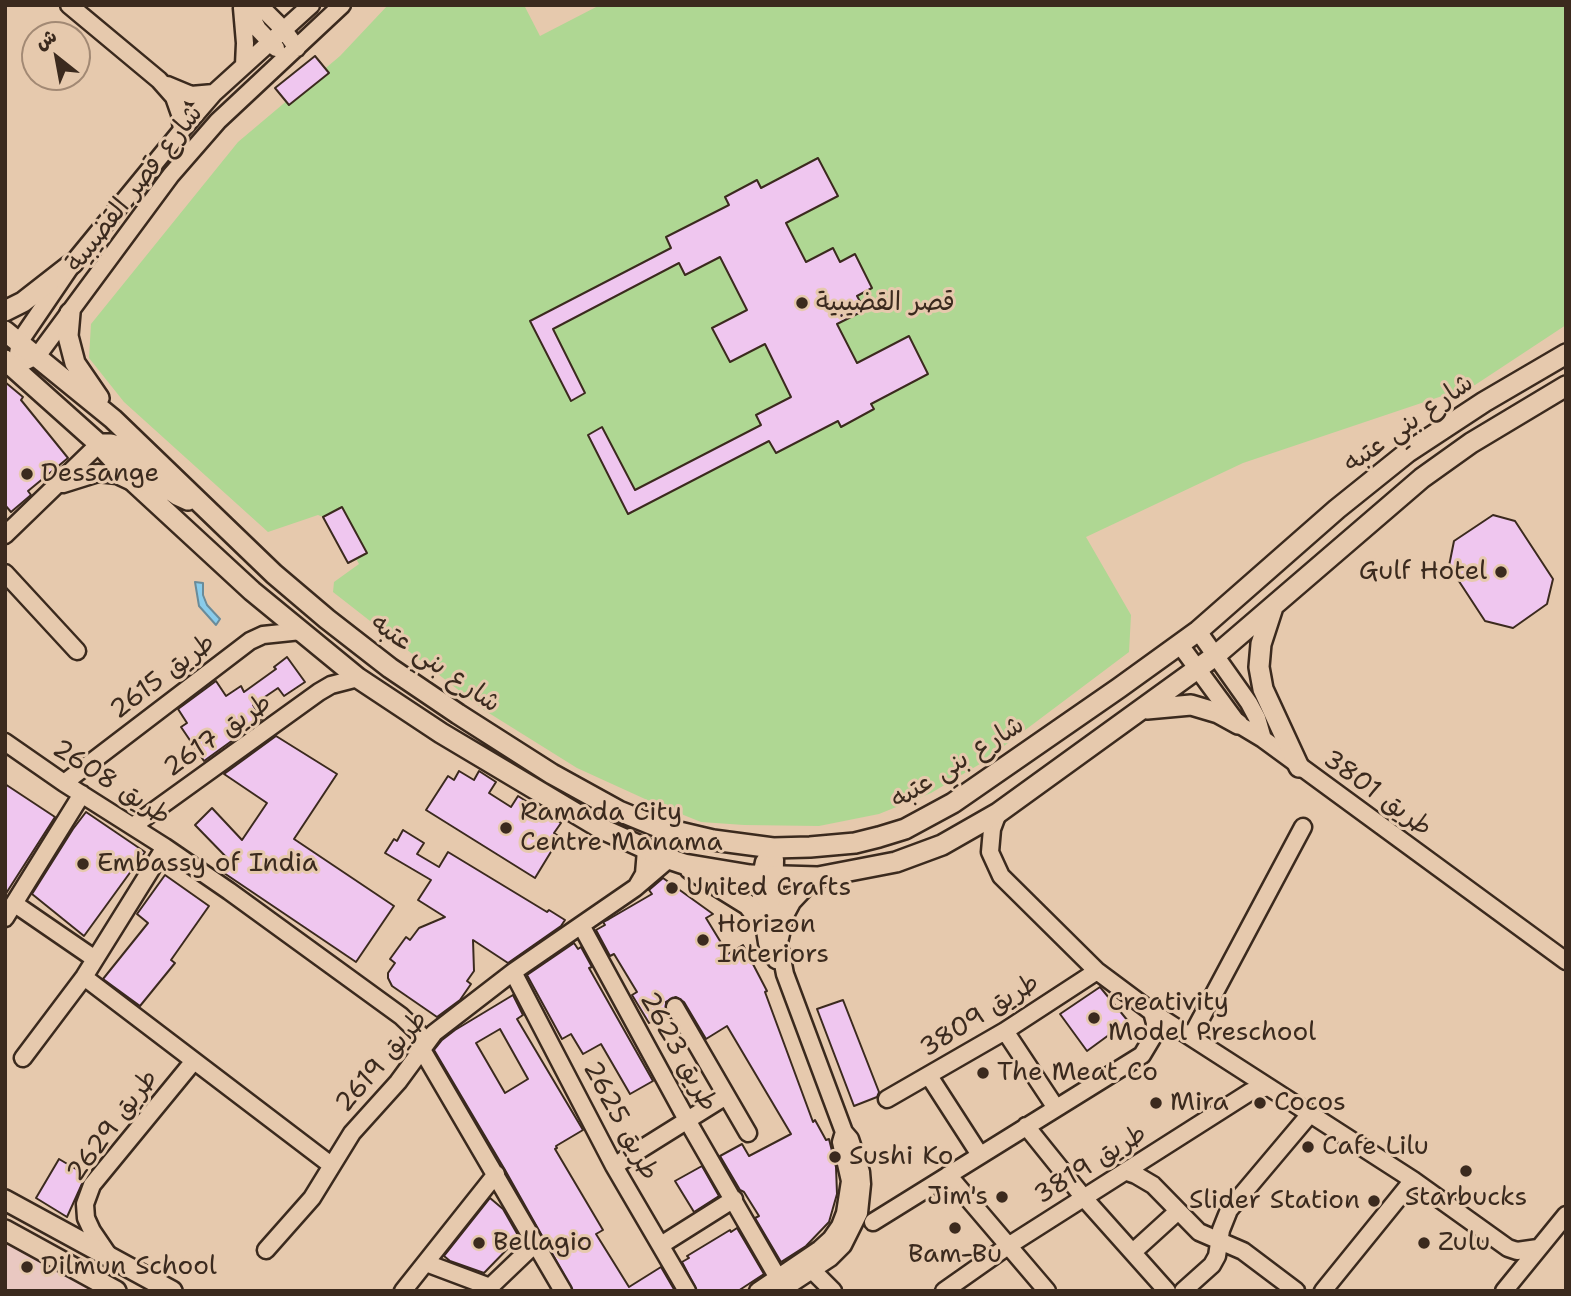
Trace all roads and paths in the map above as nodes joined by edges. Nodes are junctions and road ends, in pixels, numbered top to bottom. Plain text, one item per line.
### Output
1 (69, 5) edge
2 (243, 5) edge
3 (259, 5) edge
4 (311, 5) edge
5 (342, 5) edge
6 (283, 29) junction
7 (269, 41) junction
8 (291, 53) junction
9 (244, 65) junction
10 (159, 80) junction
11 (214, 93) junction
12 (182, 130) junction
13 (73, 263) junction
14 (5, 311) edge
15 (70, 313) junction
16 (12, 336) edge
17 (1566, 354) edge
18 (38, 355) junction
19 (14, 366) edge
20 (1566, 386) edge
21 (113, 419) junction
22 (99, 444) junction
23 (136, 484) junction
24 (57, 486) junction
25 (200, 502) junction
26 (5, 535) edge
27 (5, 573) edge
28 (274, 574) junction
29 (252, 591) junction
30 (1273, 606) junction
31 (301, 631) junction
32 (1198, 631) junction
33 (1180, 645) junction
34 (77, 651) dead end
35 (330, 656) junction
36 (1215, 656) junction
37 (1196, 670) junction
38 (358, 678) junction
39 (325, 689) junction
40 (1142, 709) junction
41 (1238, 724) junction
42 (1263, 739) junction
43 (5, 741) edge
44 (1299, 767) junction
45 (64, 783) junction
46 (82, 794) junction
47 (998, 813) junction
48 (133, 826) junction
49 (1303, 827) dead end
50 (165, 847) junction
51 (773, 848) junction
52 (646, 850) junction
53 (676, 862) junction
54 (768, 876) junction
55 (818, 877) junction
56 (635, 888) junction
57 (15, 904) junction
58 (5, 918) edge
59 (762, 923) junction
60 (582, 927) junction
61 (778, 940) junction
62 (95, 959) junction
63 (1566, 961) edge
64 (1097, 971) junction
65 (513, 972) junction
66 (785, 974) junction
67 (84, 977) junction
68 (675, 1007) dead end
69 (1152, 1012) junction
70 (1005, 1031) junction
71 (1191, 1037) junction
72 (424, 1044) junction
73 (23, 1058) dead end
74 (193, 1062) junction
75 (929, 1076) junction
76 (1268, 1087) junction
77 (726, 1096) junction
78 (887, 1099) dead end
79 (1056, 1108) junction
80 (1310, 1114) junction
81 (687, 1120) junction
82 (1026, 1126) junction
83 (748, 1133) dead end
84 (980, 1155) junction
85 (331, 1165) junction
86 (614, 1166) junction
87 (1127, 1172) junction
88 (496, 1174) junction
89 (948, 1175) junction
90 (1413, 1180) junction
91 (1084, 1198) junction
92 (734, 1199) junction
93 (5, 1200) edge
94 (1177, 1212) junction
95 (1566, 1214) edge
96 (873, 1223) dead end
97 (5, 1230) edge
98 (1219, 1240) junction
99 (536, 1243) junction
100 (661, 1245) junction
101 (1008, 1246) junction
102 (1538, 1248) junction
103 (266, 1250) dead end
104 (1133, 1252) junction
105 (111, 1258) junction
106 (426, 1262) junction
107 (805, 1268) junction
108 (779, 1284) edge
109 (116, 1291) edge
110 (172, 1291) edge
111 (403, 1291) edge
112 (563, 1291) edge
113 (687, 1291) edge
114 (758, 1291) edge
115 (833, 1291) edge
116 (944, 1291) edge
117 (1048, 1291) edge
118 (1167, 1291) edge
119 (1183, 1291) edge
120 (1296, 1291) edge
121 (1323, 1291) edge
122 (1504, 1291) edge

1 - 10 street
2 - 7 street
2 - 9 street
3 - 6 street
4 - 6 street, شارع قصر القضيبية
5 - 8 street, شارع قصر القضيبية
6 - 7 street, شارع قصر القضيبية
6 - 8 street
7 - 8 street
7 - 9 street, شارع قصر القضيبية
8 - 15 street, شارع قصر القضيبية
9 - 11 street, شارع قصر القضيبية
10 - 11 street
10 - 12 street
11 - 12 street, شارع قصر القضيبية
12 - 13 street, شارع قصر القضيبية
13 - 14 main road
13 - 16 street, شارع قصر القضيبية
15 - 18 street, شارع قصر القضيبية
15 - 21 main road
16 - 18 main road, شارع بني عتبه
16 - 19 street
17 - 32 main road, شارع بني عتبه
18 - 19 street
18 - 21 main road, شارع بني عتبه
19 - 22 main road, شارع بني عتبه
20 - 30 main road, شارع بني عتبه
21 - 25 main road, شارع بني عتبه
22 - 23 main road, شارع بني عتبه
22 - 24 street
22 - 25 main road
23 - 24 street
23 - 29 main road, شارع بني عتبه
24 - 26 street
25 - 28 main road, شارع بني عتبه
27 - 34 street
28 - 29 main road
28 - 51 main road, شارع بني عتبه
29 - 31 main road, شارع بني عتبه
30 - 36 main road, شارع بني عتبه
30 - 44 main road
31 - 35 main road, شارع بني عتبه
31 - 45 street, طريق 2615
32 - 33 main road, شارع بني عتبه
32 - 36 street
33 - 37 street
33 - 51 main road, شارع بني عتبه
35 - 38 main road, شارع بني عتبه
35 - 39 street
36 - 37 main road, شارع بني عتبه
36 - 42 street
37 - 40 main road, شارع بني عتبه
37 - 41 street
38 - 39 street, طريق 2617
38 - 52 main road, شارع بني عتبه
39 - 48 street, طريق 2617
40 - 41 main road
40 - 47 main road, شارع بني عتبه
41 - 42 street, طريق 3801
42 - 44 street, طريق 3801
43 - 45 street, طريق 2608
44 - 63 street, طريق 3801
45 - 46 street, طريق 2608
46 - 48 street, طريق 2608
46 - 57 street
47 - 55 main road, شارع بني عتبه
47 - 64 street
48 - 50 street, طريق 2608
49 - 71 street
50 - 62 street
50 - 72 street, طريق 2608
51 - 54 street
52 - 53 main road, شارع بني عتبه
52 - 56 street
53 - 54 main road, شارع بني عتبه
53 - 56 street, طريق 2619
53 - 59 main road
54 - 55 main road, شارع بني عتبه
54 - 59 street
54 - 61 street
55 - 61 main road
56 - 60 street, طريق 2619
57 - 58 street
57 - 62 street
59 - 66 street
60 - 65 street, طريق 2619
60 - 81 street, طريق 2623
61 - 66 street
62 - 67 street
64 - 69 street
64 - 70 street, طريق 3809
65 - 72 street, طريق 2619
65 - 86 street, طريق 2625
66 - 107 street
67 - 73 street
67 - 74 street, طريق 2629
68 - 77 street
69 - 71 street
69 - 79 street
70 - 75 street, طريق 3809
70 - 79 street
71 - 76 street
72 - 85 street, طريق 2619
72 - 88 street, طريق 2608
74 - 85 street, طريق 2629
74 - 105 street, طريق 2629
75 - 78 street, طريق 3809
75 - 84 street
76 - 80 street
76 - 87 street, طريق 3819
77 - 81 street
77 - 83 street
79 - 82 street
80 - 90 street
80 - 98 street
81 - 86 street
81 - 92 street, طريق 2623
82 - 84 street
82 - 91 street
84 - 89 street
85 - 103 street, طريق 2619
86 - 100 street, طريق 2625
87 - 91 street, طريق 3819
87 - 94 street
88 - 99 street, طريق 2608
88 - 106 street
89 - 96 street
89 - 101 street
90 - 102 street
90 - 121 street
91 - 101 street, طريق 3819
91 - 104 street
92 - 100 street
92 - 108 street, طريق 2623
93 - 105 main road
94 - 98 street
94 - 104 street
95 - 102 street
97 - 109 main road
98 - 119 street
98 - 120 street
99 - 106 street
99 - 112 street, طريق 2608
100 - 113 street, طريق 2625
101 - 116 street, طريق 3819
101 - 117 street
102 - 122 street
104 - 118 street
105 - 110 main road
106 - 111 street
107 - 108 street
107 - 115 street
108 - 114 street

